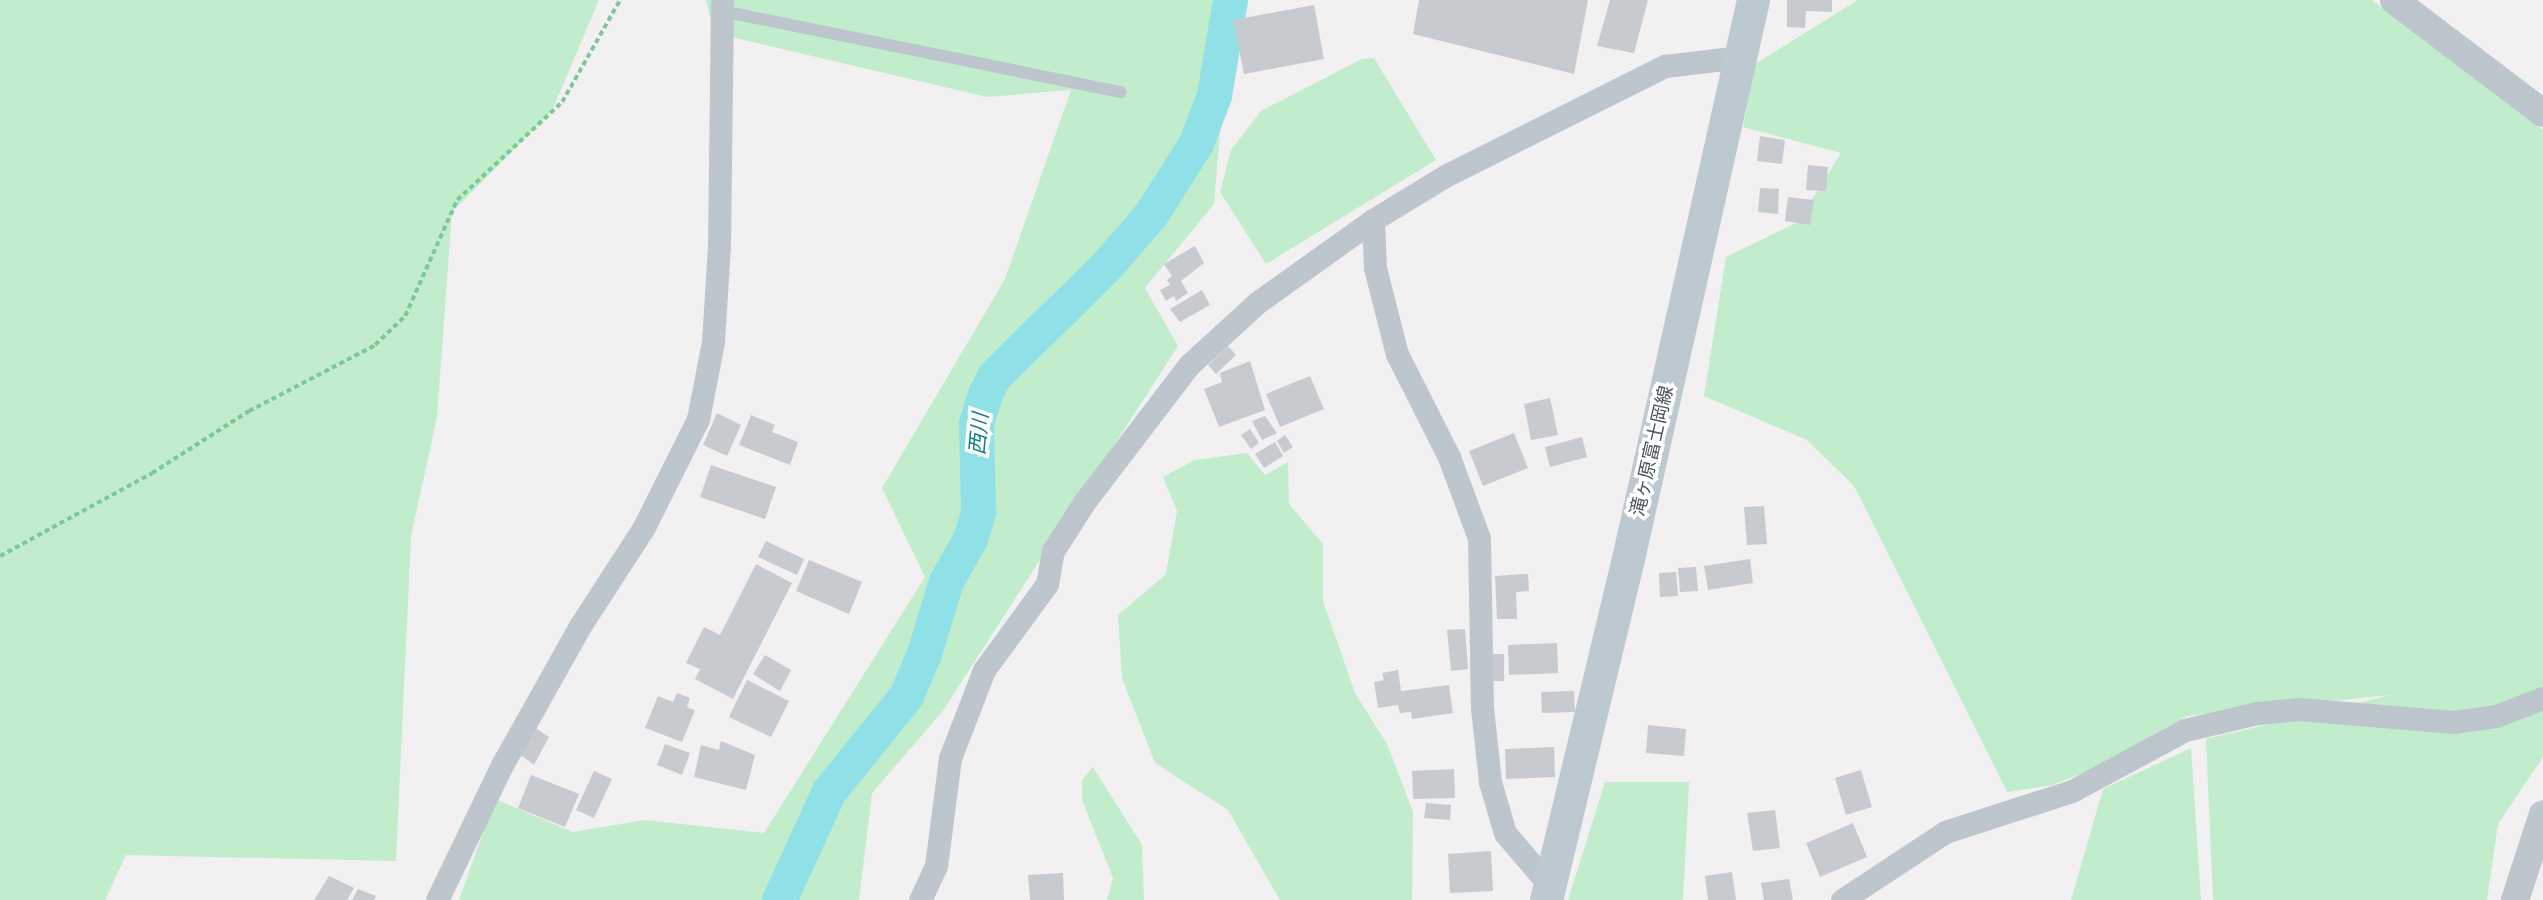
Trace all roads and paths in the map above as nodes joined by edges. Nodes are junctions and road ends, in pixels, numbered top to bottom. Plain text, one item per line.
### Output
1 (620, 0) edge
2 (1753, 0) edge
3 (2394, 0) edge
4 (722, 6) edge
5 (1741, 57) junction
6 (1121, 92) dead end
7 (2543, 113) edge
8 (1373, 220) junction
9 (0, 556) edge
10 (2543, 698) edge
11 (2543, 814) edge
12 (1548, 893) edge
13 (438, 900) edge
14 (920, 900) edge
15 (1842, 900) edge
16 (2515, 900) edge

1 - 9 path
2 - 5 main road, 滝ヶ原富士岡線
3 - 7 street
4 - 6 lane
4 - 13 street
5 - 8 street
5 - 12 main road, 滝ヶ原富士岡線
8 - 12 street
8 - 14 street
10 - 15 street
11 - 16 street

